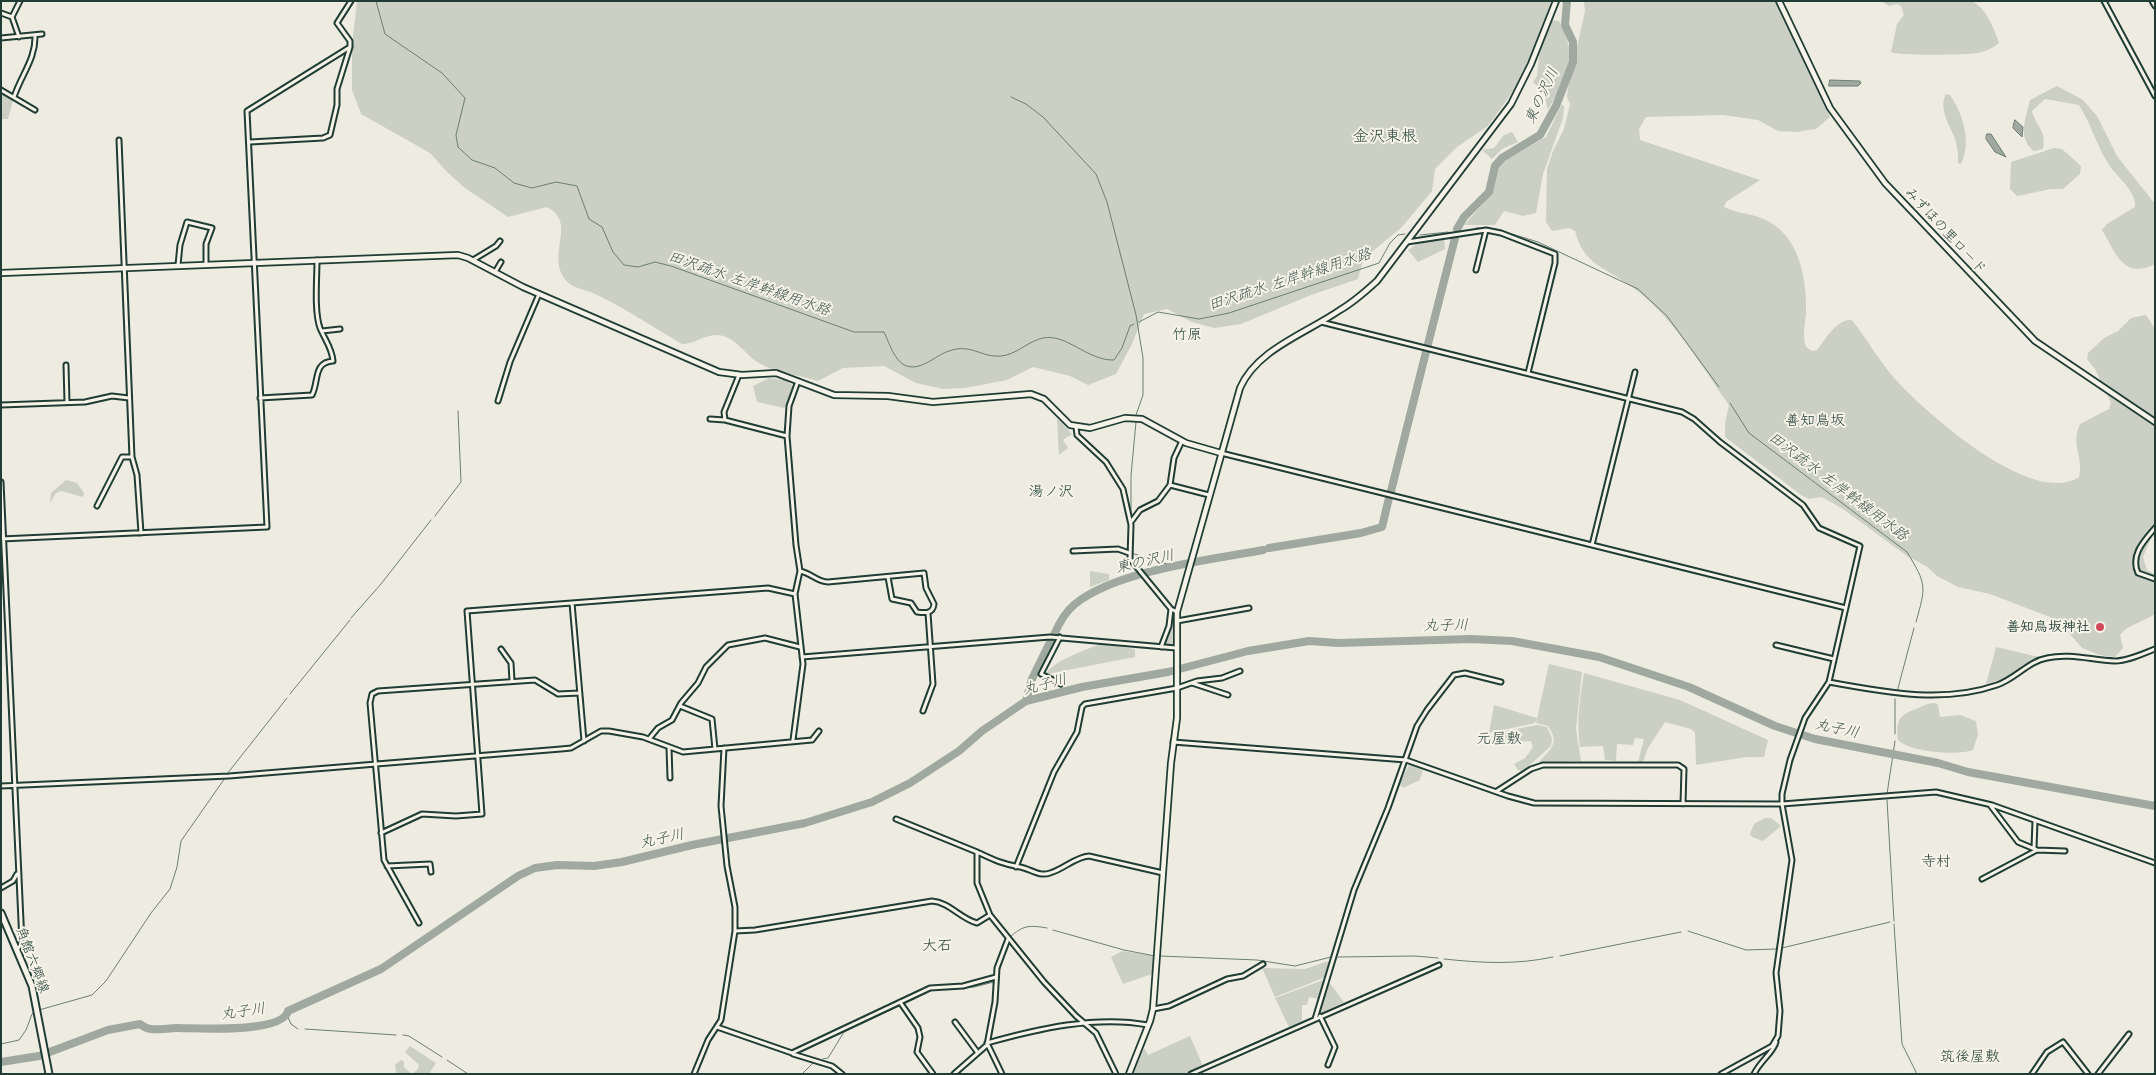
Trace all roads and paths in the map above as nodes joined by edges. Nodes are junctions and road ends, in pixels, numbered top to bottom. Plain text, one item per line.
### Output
1 (20, 1) edge
2 (351, 1) edge
3 (1556, 1) edge
4 (1779, 1) edge
5 (2104, 1) edge
6 (2152, 1) edge
7 (2155, 6) edge
8 (1, 13) edge
9 (12, 17) junction
10 (42, 34) dead end
11 (35, 35) junction
12 (18, 36) junction
13 (1, 38) edge
14 (350, 48) junction
15 (1, 90) edge
16 (2155, 96) edge
17 (14, 97) junction
18 (35, 110) dead end
19 (119, 140) dead end
20 (250, 142) junction
21 (1486, 230) junction
22 (500, 241) dead end
23 (1407, 242) junction
24 (317, 260) junction
25 (473, 260) junction
26 (254, 262) junction
27 (501, 262) dead end
28 (206, 264) junction
29 (178, 265) junction
30 (125, 268) junction
31 (1476, 270) dead end
32 (495, 272) junction
33 (1, 273) edge
34 (539, 294) junction
35 (1321, 322) junction
36 (340, 329) dead end
37 (322, 331) junction
38 (66, 365) dead end
39 (1635, 372) dead end
40 (1528, 373) junction
41 (739, 374) junction
42 (799, 381) junction
43 (129, 398) junction
44 (260, 398) junction
45 (1629, 398) junction
46 (498, 401) dead end
47 (67, 402) junction
48 (1, 405) edge
49 (710, 419) dead end
50 (725, 420) junction
51 (2155, 422) edge
52 (1076, 427) junction
53 (787, 436) junction
54 (1182, 441) junction
55 (1221, 453) junction
56 (132, 457) junction
57 (1, 482) edge
58 (1170, 485) junction
59 (1209, 495) junction
60 (97, 506) dead end
61 (1130, 523) junction
62 (2155, 528) edge
63 (141, 533) junction
64 (2, 539) edge
65 (1592, 545) junction
66 (1073, 551) dead end
67 (1128, 553) junction
68 (800, 571) junction
69 (888, 577) junction
70 (2155, 580) edge
71 (795, 594) junction
72 (572, 603) junction
73 (1249, 608) dead end
74 (1846, 608) junction
75 (1171, 609) junction
76 (1177, 612) junction
77 (928, 613) junction
78 (1177, 621) junction
79 (1060, 637) junction
80 (1776, 645) dead end
81 (930, 646) junction
82 (1161, 647) junction
83 (800, 648) junction
84 (501, 649) dead end
85 (2155, 649) edge
86 (1176, 650) junction
87 (802, 656) junction
88 (1834, 659) junction
89 (1240, 671) dead end
90 (512, 681) junction
91 (1501, 682) dead end
92 (1829, 682) junction
93 (1192, 683) junction
94 (472, 684) junction
95 (1061, 684) dead end
96 (1178, 688) junction
97 (579, 693) junction
98 (1228, 695) dead end
99 (680, 706) junction
100 (923, 711) dead end
101 (819, 731) dead end
102 (648, 739) junction
103 (793, 740) junction
104 (584, 741) junction
105 (1173, 742) junction
106 (669, 748) junction
107 (724, 748) junction
108 (715, 749) junction
109 (478, 756) junction
110 (1406, 760) junction
111 (375, 764) junction
112 (670, 778) dead end
113 (14, 785) junction
114 (1, 786) edge
115 (1496, 791) junction
116 (1683, 804) junction
117 (1782, 804) junction
118 (1990, 805) junction
119 (896, 819) dead end
120 (2035, 821) junction
121 (381, 833) junction
122 (2036, 849) junction
123 (977, 852) junction
124 (2065, 852) dead end
125 (2155, 863) edge
126 (387, 866) junction
127 (1016, 867) junction
128 (18, 872) junction
129 (431, 872) dead end
130 (1163, 873) junction
131 (1982, 879) dead end
132 (1, 888) edge
133 (2, 916) edge
134 (990, 916) junction
135 (419, 923) dead end
136 (735, 931) junction
137 (1008, 939) junction
138 (17, 950) junction
139 (1263, 964) dead end
140 (1439, 965) dead end
141 (996, 977) junction
142 (900, 1002) junction
143 (1153, 1009) junction
144 (1320, 1016) junction
145 (1314, 1019) junction
146 (955, 1022) dead end
147 (1086, 1024) junction
148 (1149, 1026) junction
149 (717, 1027) junction
150 (2129, 1034) dead end
151 (1776, 1042) junction
152 (987, 1043) junction
153 (792, 1053) junction
154 (978, 1053) junction
155 (1328, 1064) dead end
156 (49, 1073) edge
157 (43, 1074) edge
158 (694, 1074) edge
159 (842, 1074) edge
160 (933, 1074) edge
161 (954, 1074) edge
162 (1002, 1074) edge
163 (1116, 1074) edge
164 (1129, 1074) edge
165 (1191, 1074) edge
166 (1721, 1074) edge
167 (1754, 1074) edge
168 (2032, 1074) edge
169 (2088, 1074) edge
170 (2098, 1074) edge

1 - 9 street
2 - 14 street
3 - 23 street
4 - 51 street, みずほの里ロード
5 - 16 street
6 - 7 street
8 - 9 street
9 - 12 street
10 - 11 street
11 - 12 street
11 - 17 street
12 - 13 street
14 - 20 street
14 - 20 street
15 - 17 street
17 - 18 street
19 - 30 street
20 - 26 street
21 - 23 street
21 - 31 street
21 - 40 street
22 - 25 street
23 - 35 street
24 - 25 street
24 - 26 street
24 - 37 street
25 - 32 street
26 - 28 street
26 - 44 street
27 - 32 street
28 - 29 street
28 - 29 street
29 - 30 street
30 - 33 street
30 - 43 street
32 - 34 street
34 - 41 street
34 - 46 street
35 - 40 street
35 - 55 street
36 - 37 street
37 - 44 street
38 - 47 street
39 - 45 street
40 - 45 street
41 - 42 street
41 - 50 street
42 - 52 street
42 - 53 street
43 - 47 street
43 - 56 street
44 - 63 street
45 - 65 street
45 - 74 street
47 - 48 street
49 - 50 street
50 - 53 street
52 - 54 street
52 - 61 street
53 - 68 street
54 - 55 street
54 - 58 street
55 - 59 street
55 - 65 street
56 - 60 street
56 - 63 street
57 - 64 street
58 - 59 street
58 - 61 street
59 - 76 street
61 - 67 street
62 - 70 street
63 - 64 street
64 - 113 street
65 - 74 street
66 - 67 street
67 - 75 street
68 - 69 street
68 - 71 street
69 - 77 street
69 - 77 street
71 - 72 street
71 - 83 street
72 - 94 street
72 - 97 street
73 - 78 street
74 - 88 street
75 - 76 street
75 - 82 street
76 - 78 street
77 - 81 street
78 - 86 street
79 - 81 street
79 - 82 street
79 - 95 street
80 - 88 street
81 - 87 street
81 - 100 street
82 - 86 street
83 - 87 street
83 - 99 street
84 - 90 street
85 - 92 street
86 - 96 street
87 - 103 street
88 - 92 street
89 - 93 street
90 - 94 street
90 - 97 street
91 - 110 street
92 - 117 street
93 - 96 street
93 - 98 street
94 - 109 street
94 - 111 street
96 - 105 street
96 - 127 street
97 - 104 street
99 - 102 street
99 - 108 street
101 - 103 street
102 - 104 street
102 - 106 street
103 - 107 street
104 - 109 street
105 - 110 street
105 - 130 street
106 - 108 street
106 - 112 street
107 - 108 street
107 - 136 street
109 - 111 street
109 - 121 street
110 - 115 street
110 - 145 street
111 - 113 street
111 - 121 street
113 - 114 street
113 - 128 street
115 - 116 street
115 - 116 street
116 - 117 street
117 - 118 street
117 - 151 street
118 - 120 street
118 - 122 street
119 - 123 street
120 - 122 street
120 - 125 street
121 - 126 street
122 - 124 street
122 - 131 street
123 - 127 street
123 - 134 street
126 - 129 street
126 - 135 street
127 - 130 street
128 - 132 street
128 - 138 street
130 - 143 street
133 - 138 main road, 角館六郷線
134 - 136 street
134 - 137 street
136 - 149 street
137 - 141 street
137 - 147 street
138 - 156 main road, 角館六郷線
139 - 143 street
140 - 144 street
141 - 142 street
141 - 152 street
142 - 153 street
142 - 160 street
143 - 148 street
144 - 145 street
144 - 155 street
145 - 165 street
146 - 154 street
147 - 148 street
147 - 152 street
147 - 163 street
148 - 164 street
149 - 153 street
149 - 158 street
150 - 170 street
151 - 166 street
151 - 167 street
152 - 154 street
152 - 162 street
153 - 159 street
154 - 161 street
156 - 157 street
168 - 169 street

